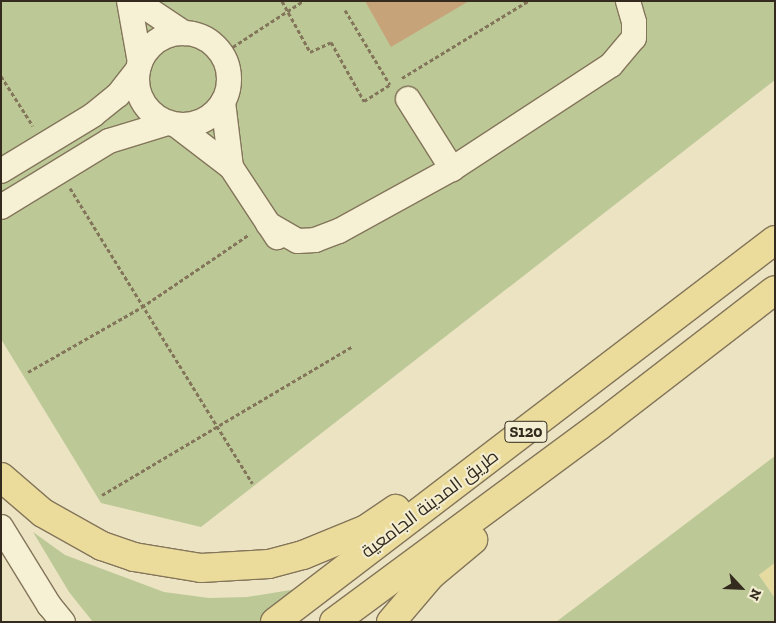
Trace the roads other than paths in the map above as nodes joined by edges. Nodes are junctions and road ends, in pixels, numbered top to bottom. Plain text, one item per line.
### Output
1 (129, 1) edge
2 (136, 1) edge
3 (630, 1) edge
4 (184, 33) junction
5 (139, 66) junction
6 (408, 99) dead end
7 (223, 102) junction
8 (172, 124) junction
9 (232, 167) junction
10 (1, 170) edge
11 (452, 170) junction
12 (1, 207) edge
13 (775, 240) edge
14 (775, 290) edge
15 (542, 420) junction
16 (560, 456) junction
17 (1, 477) edge
18 (1, 527) edge
19 (63, 622) edge
20 (275, 622) edge
21 (334, 622) edge
22 (391, 622) edge

1 - 5 street
2 - 4 street
3 - 11 street
4 - 5 street
4 - 7 street
5 - 8 street
5 - 10 street
6 - 11 street
7 - 8 street
7 - 9 street
8 - 9 street
8 - 12 street
9 - 11 street
13 - 15 main road, طريق المدينة الجامعية / S120
14 - 16 main road, طريق المدينة الجامعية / S120
15 - 17 main road
15 - 20 main road, طريق المدينة الجامعية / S120
16 - 21 main road, طريق المدينة الجامعية / S120
16 - 22 main road
18 - 19 street

